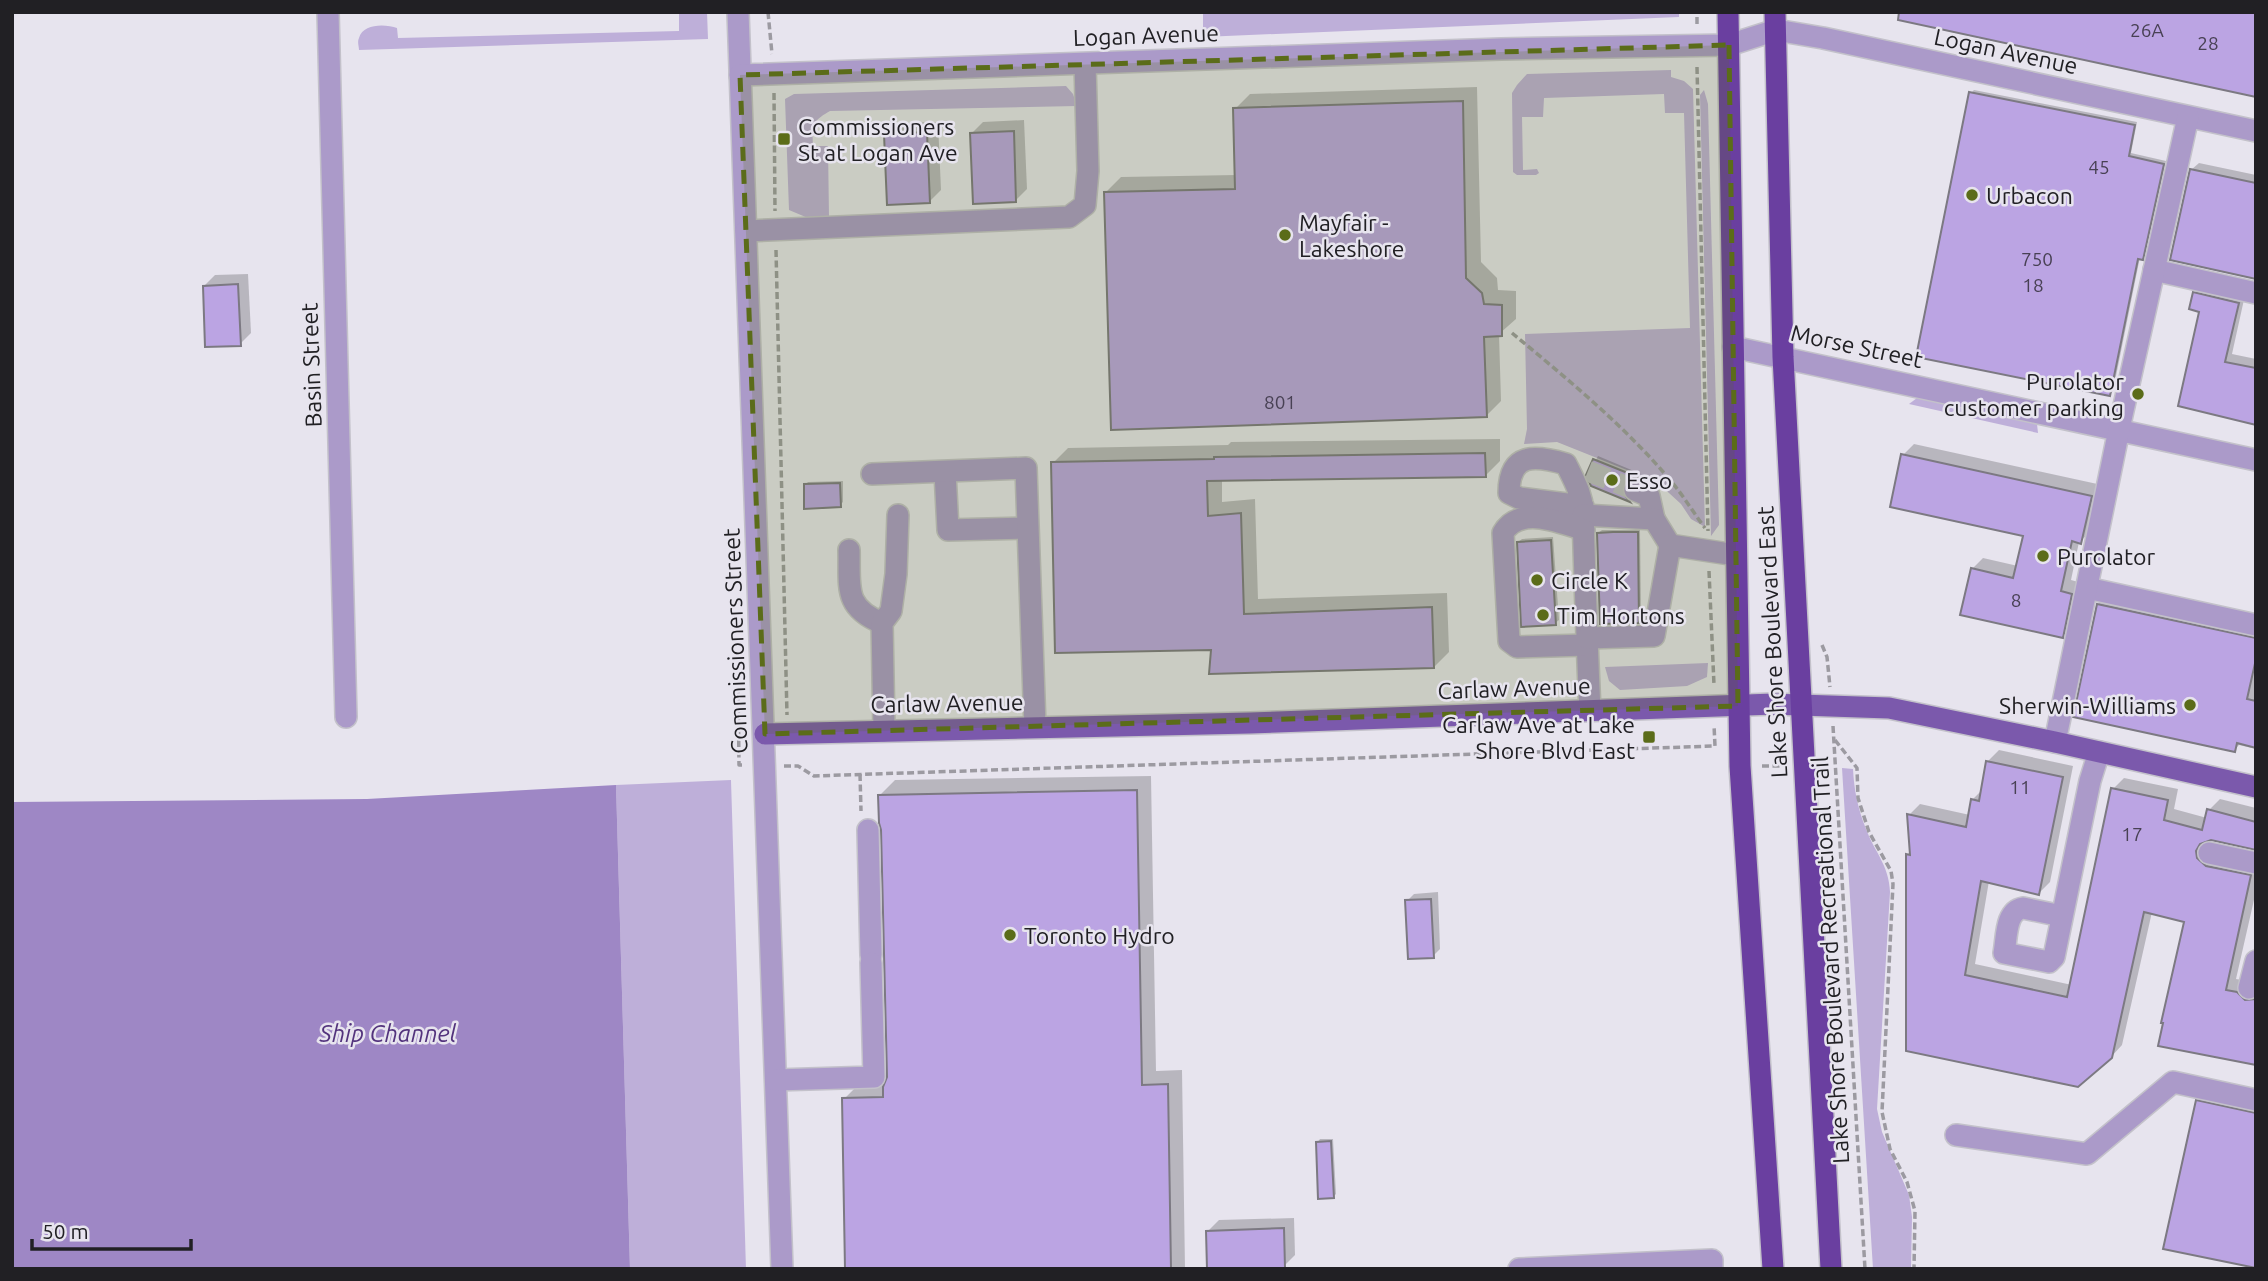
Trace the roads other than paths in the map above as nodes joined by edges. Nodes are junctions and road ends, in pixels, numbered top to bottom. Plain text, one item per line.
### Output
1 (328, 12) edge
2 (738, 12) edge
3 (1728, 12) edge
4 (1776, 21) edge
5 (1729, 45) junction
6 (1085, 64) junction
7 (740, 75) junction
8 (2188, 117) junction
9 (2256, 131) edge
10 (746, 231) junction
11 (2154, 270) junction
12 (2256, 293) edge
13 (1733, 347) junction
14 (1783, 357) junction
15 (2119, 430) junction
16 (2256, 460) edge
17 (1566, 464) junction
18 (1588, 471) tunnel mouth
19 (945, 472) junction
20 (872, 474) dead end
21 (1635, 490) tunnel mouth
22 (1583, 512) junction
23 (898, 515) dead end
24 (1654, 519) junction
25 (1027, 528) junction
26 (1670, 545) junction
27 (849, 550) dead end
28 (1736, 555) junction
29 (2087, 588) junction
30 (882, 623) junction
31 (2256, 625) edge
32 (1587, 642) junction
33 (1802, 703) junction
34 (1738, 706) junction
35 (1590, 711) junction
36 (346, 717) dead end
37 (1035, 727) junction
38 (884, 731) junction
39 (765, 734) junction
40 (2055, 742) junction
41 (2099, 752) junction
42 (2256, 787) edge
43 (864, 824) road end
44 (2209, 853) dead end
45 (2256, 863) edge
46 (2062, 916) dead end
47 (2256, 961) edge
48 (2249, 988) dead end
49 (776, 1080) junction
50 (2256, 1100) edge
51 (1956, 1135) dead end
52 (782, 1269) edge
53 (1519, 1269) edge
54 (1712, 1269) edge
55 (1773, 1269) edge
56 (1831, 1269) edge

1 - 36 street, Basin Street
2 - 7 street, Commissioners Street
3 - 5 highway, Lake Shore Boulevard East
4 - 5 street, Logan Avenue
4 - 8 street, Logan Avenue
4 - 14 highway, Lake Shore Boulevard East
5 - 6 street, Logan Avenue
5 - 13 highway, Lake Shore Boulevard East
6 - 7 street, Logan Avenue
6 - 10 street
7 - 10 street, Commissioners Street
8 - 9 street, Logan Avenue
8 - 11 street
10 - 39 street, Commissioners Street
11 - 12 street
11 - 15 street
13 - 14 street, Morse Street
13 - 28 highway, Lake Shore Boulevard East
14 - 15 street, Morse Street
14 - 33 highway, Lake Shore Boulevard East
15 - 16 street, Morse Street
15 - 29 street
17 - 18 street
17 - 22 street
17 - 22 street
19 - 20 street
19 - 25 street
19 - 25 street
21 - 24 street
22 - 24 street
22 - 32 street
22 - 32 street
23 - 30 street
24 - 26 street
25 - 37 street
26 - 28 street
26 - 32 street
27 - 30 street
28 - 34 highway, Lake Shore Boulevard East
29 - 31 street
29 - 40 street
30 - 38 street
32 - 35 street
33 - 34 main road, Carlaw Avenue
33 - 40 main road, Carlaw Avenue
33 - 56 highway, Lake Shore Boulevard East
34 - 35 main road, Carlaw Avenue
34 - 55 highway, Lake Shore Boulevard East
35 - 37 main road, Carlaw Avenue
37 - 38 main road, Carlaw Avenue
38 - 39 main road, Carlaw Avenue
39 - 49 street, Commissioners Street
40 - 41 main road, Carlaw Avenue
41 - 42 main road, Carlaw Avenue
41 - 46 street
43 - 49 street
44 - 45 street
47 - 48 street
49 - 52 street, Commissioners Street
50 - 51 street
53 - 54 street

